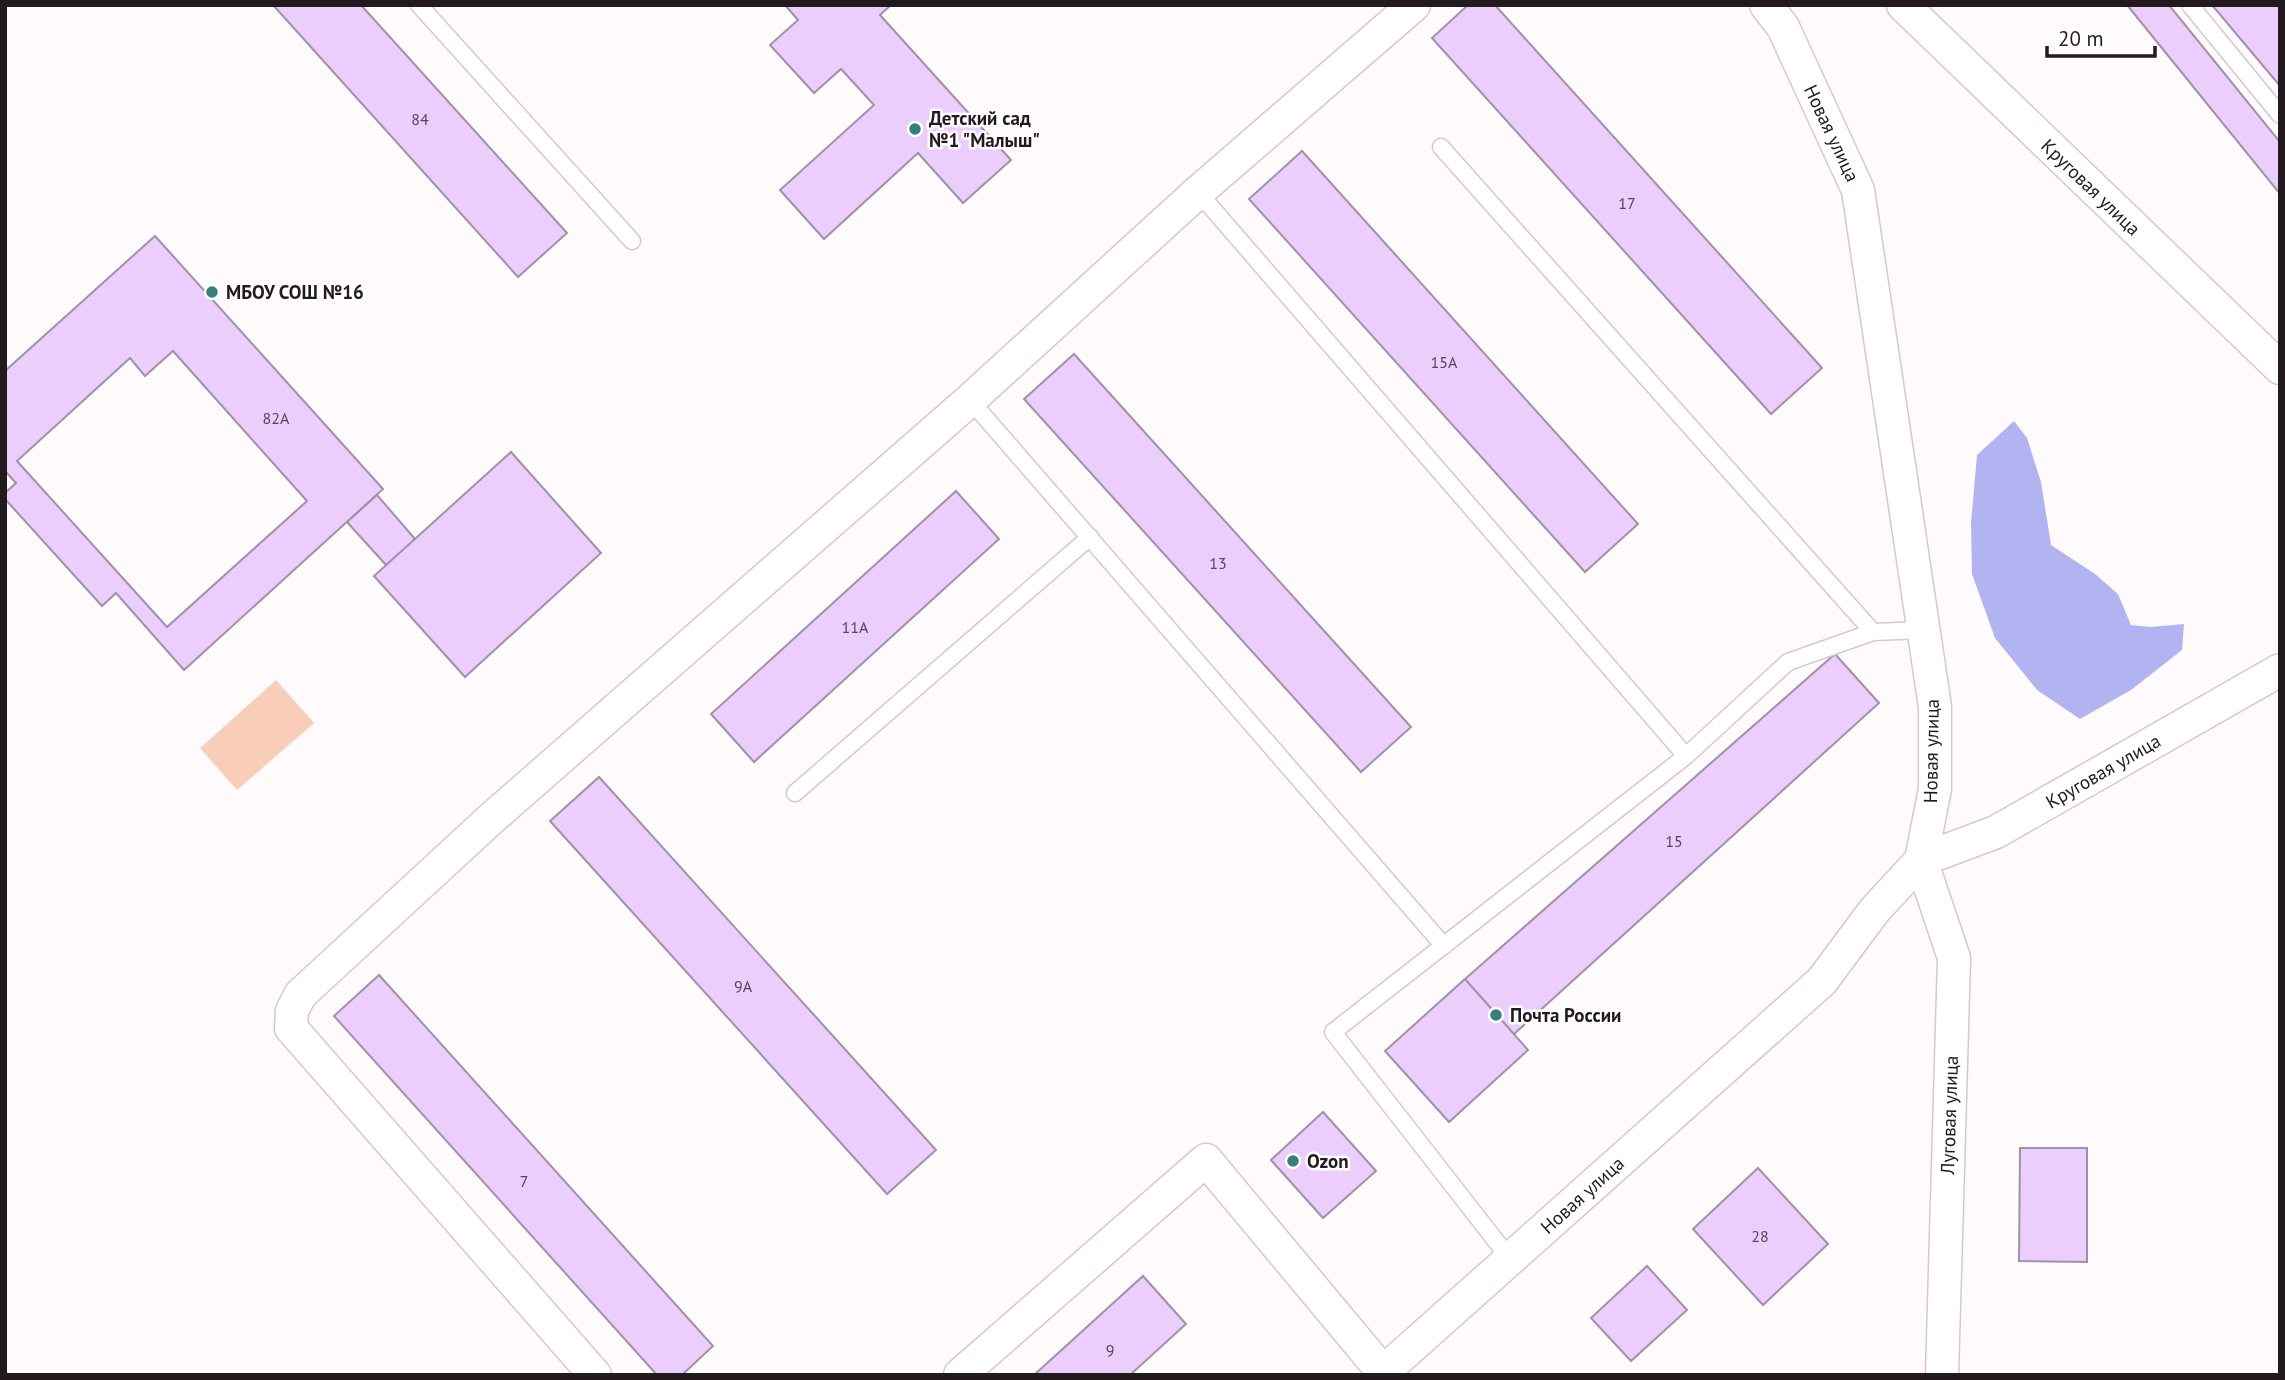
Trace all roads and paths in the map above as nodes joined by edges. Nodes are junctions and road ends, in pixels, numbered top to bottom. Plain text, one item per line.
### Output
1 (419, 5) edge
2 (1414, 5) edge
3 (1766, 5) edge
4 (1903, 5) edge
5 (2190, 5) edge
6 (2280, 115) edge
7 (1441, 147) dead end
8 (1198, 192) junction
9 (632, 241) dead end
10 (2280, 368) edge
11 (970, 400) junction
12 (1090, 537) junction
13 (1924, 630) junction
14 (1873, 632) junction
15 (2280, 670) edge
16 (1686, 756) junction
17 (795, 793) dead end
18 (1922, 860) junction
19 (1444, 946) junction
20 (1510, 1259) junction
21 (1382, 1373) edge
22 (595, 1375) edge
23 (960, 1375) edge
24 (1942, 1375) edge

1 - 9 lane
2 - 8 street
3 - 13 street, Новая улица
4 - 10 street, Круговая улица
5 - 6 lane
7 - 14 lane
8 - 11 street
8 - 16 lane
11 - 12 lane
11 - 22 street
12 - 17 lane
12 - 19 lane
13 - 14 lane
13 - 18 street, Новая улица
14 - 16 lane
15 - 18 street, Круговая улица
16 - 19 lane
18 - 20 street, Новая улица
18 - 24 street, Луговая улица
19 - 20 lane
20 - 21 street, Новая улица
21 - 23 street

